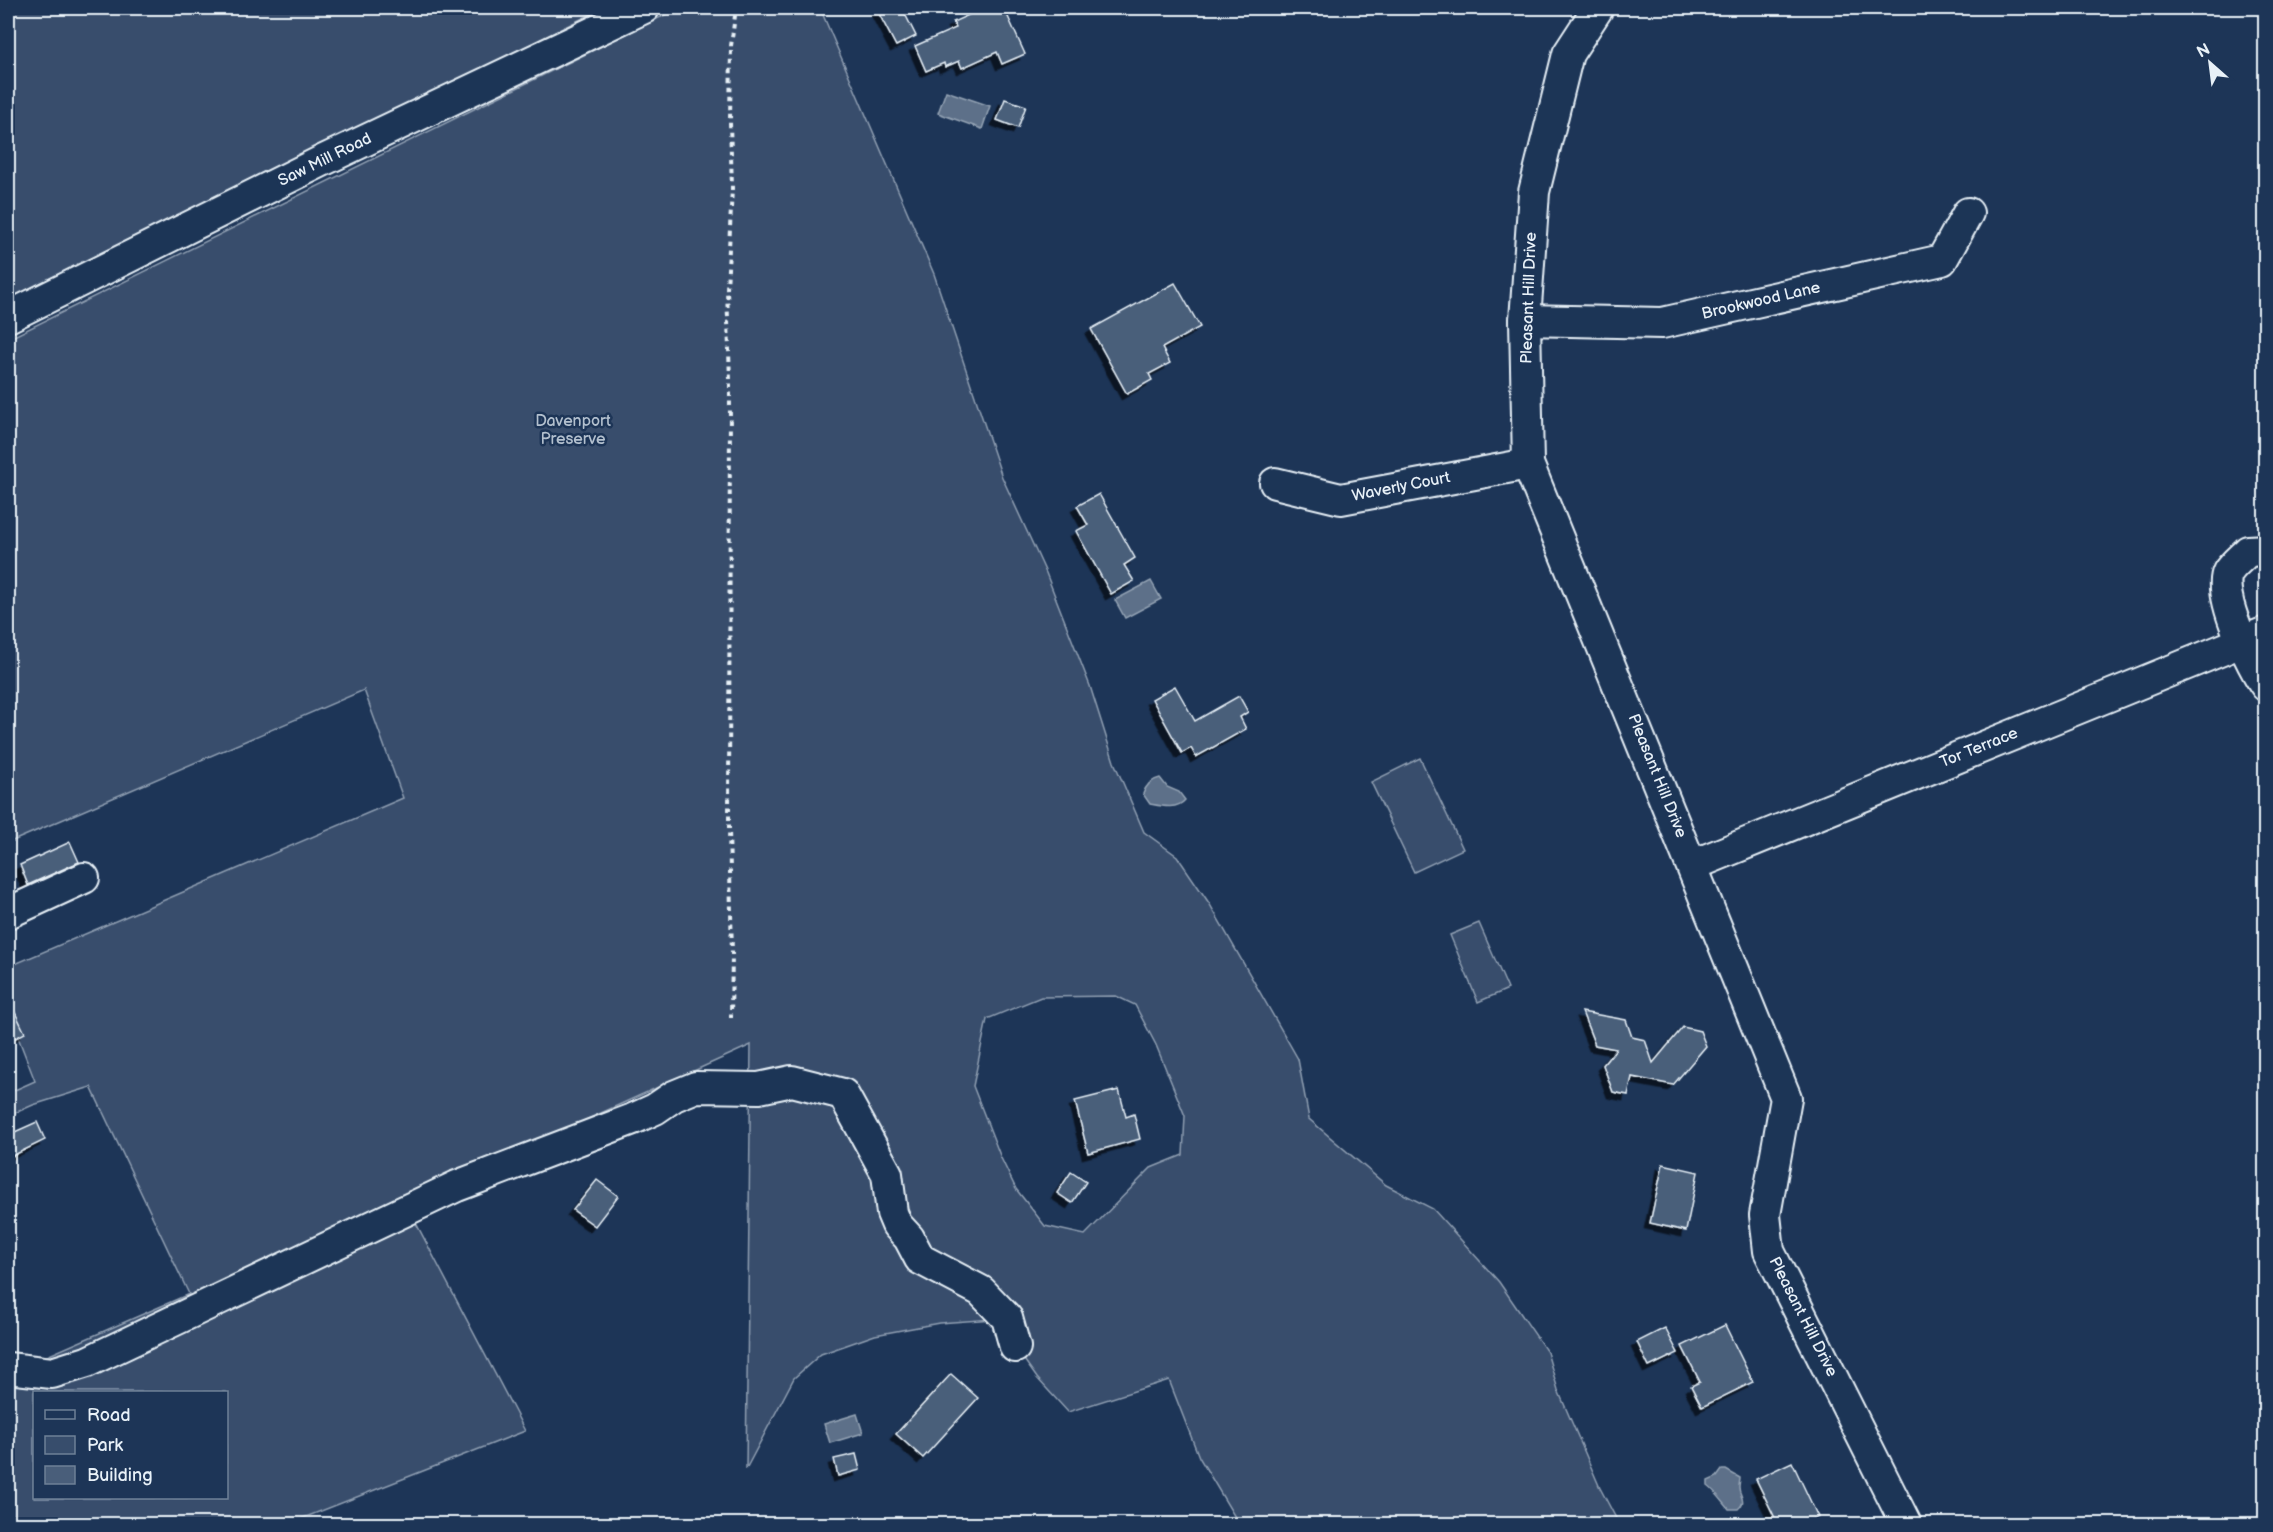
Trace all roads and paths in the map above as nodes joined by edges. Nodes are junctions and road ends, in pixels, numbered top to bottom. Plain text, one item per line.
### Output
1 (644, 8) edge
2 (735, 8) edge
3 (1598, 8) edge
4 (1968, 213) dead end
5 (8, 317) edge
6 (1525, 320) junction
7 (1528, 464) junction
8 (1275, 483) dead end
9 (2265, 550) edge
10 (2254, 637) edge
11 (2265, 686) edge
12 (1693, 865) junction
13 (84, 878) dead end
14 (8, 913) edge
15 (731, 1018) dead end
16 (1015, 1347) dead end
17 (8, 1368) edge
18 (1906, 1524) edge

1 - 5 street, Saw Mill Road
2 - 15 path
3 - 6 street, Pleasant Hill Drive
4 - 6 street, Brookwood Lane
6 - 7 street, Pleasant Hill Drive
7 - 8 street, Waverly Court
7 - 12 street, Pleasant Hill Drive
9 - 10 street
10 - 11 street
10 - 12 street, Tor Terrace
12 - 18 street, Pleasant Hill Drive
13 - 14 street
16 - 17 street

